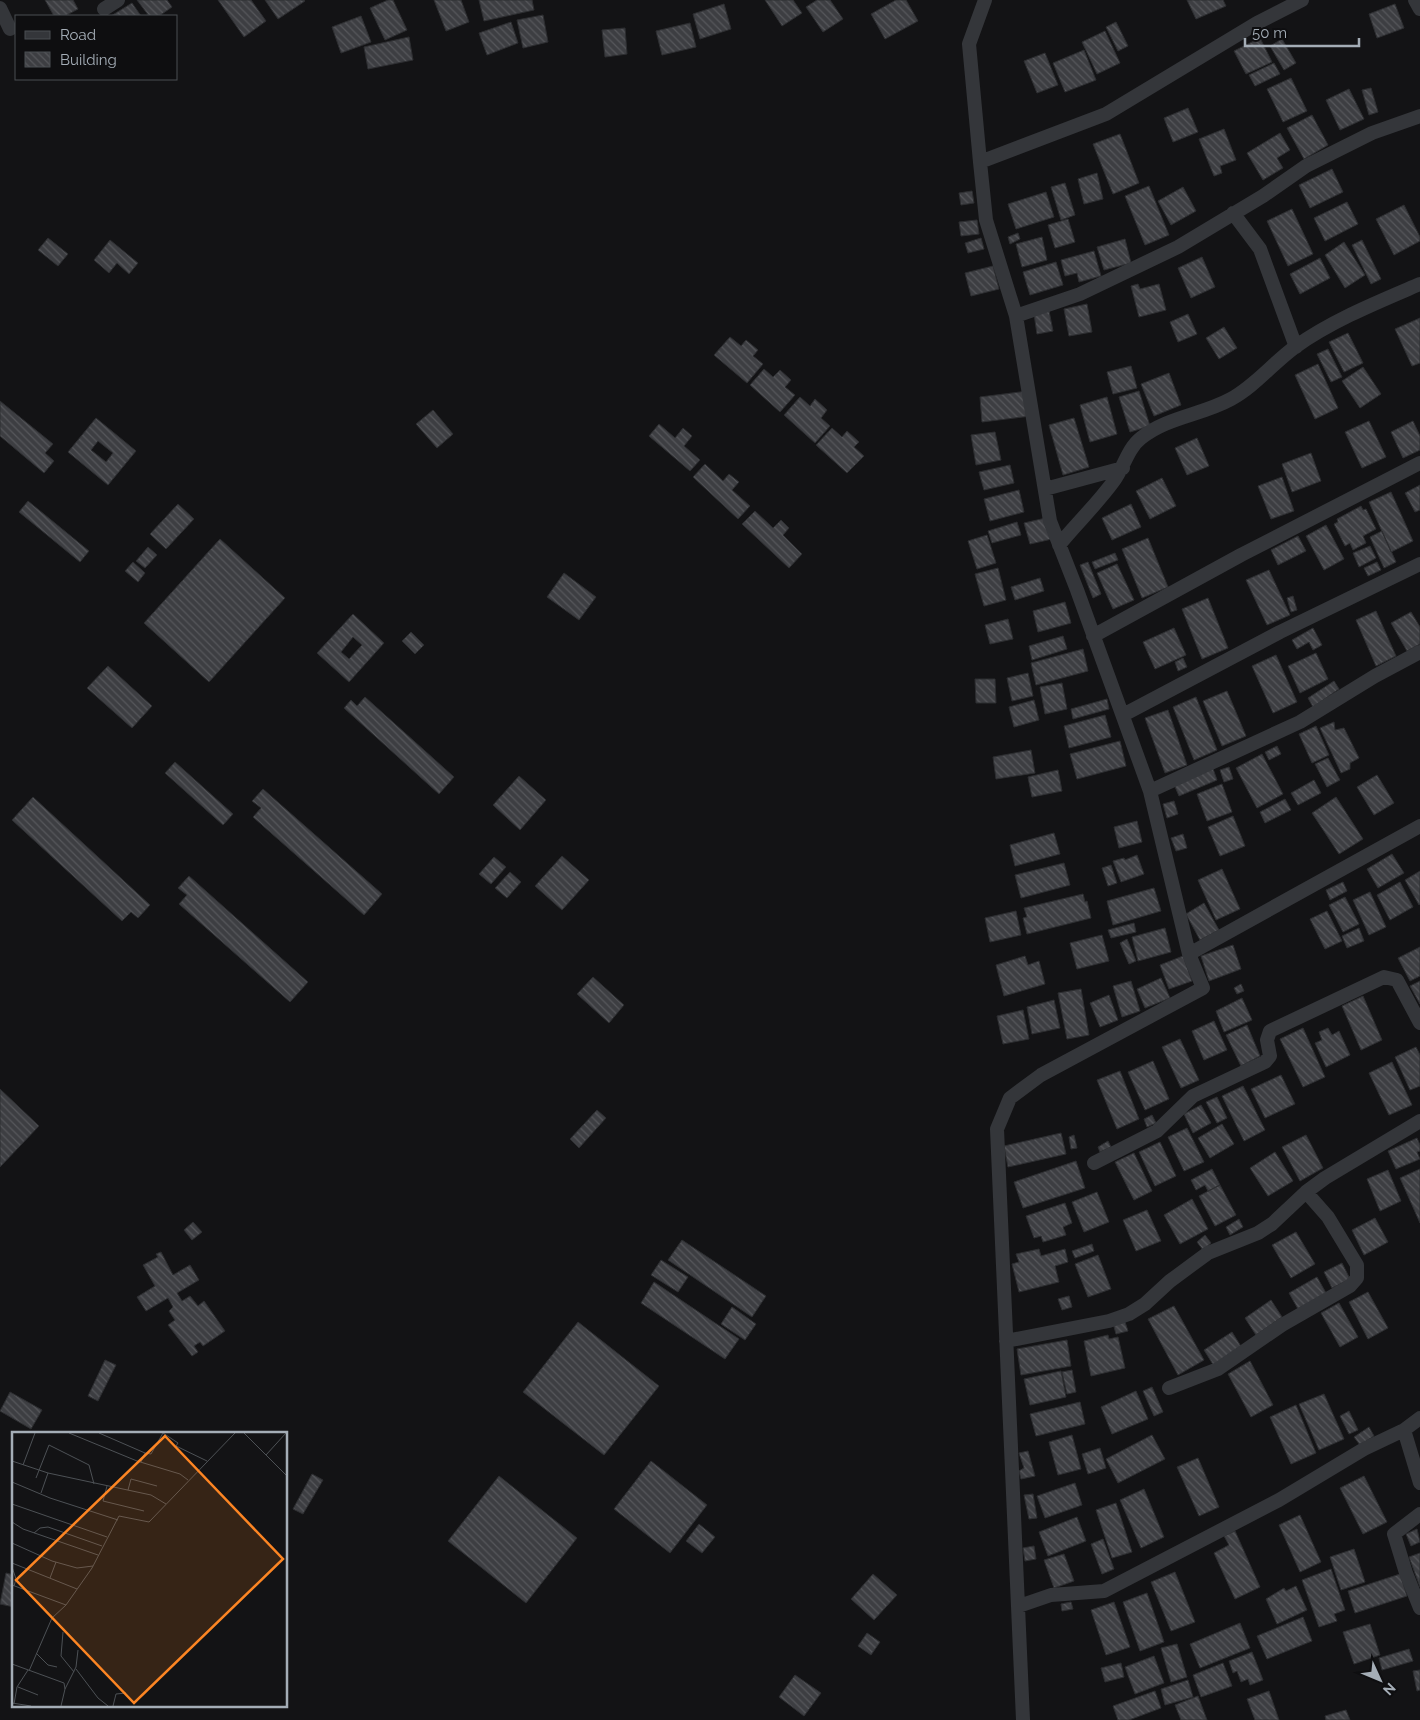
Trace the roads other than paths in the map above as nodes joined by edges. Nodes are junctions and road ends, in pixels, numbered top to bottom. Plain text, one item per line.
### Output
1 (118, 0) edge
2 (985, 0) edge
3 (1302, 0) edge
4 (1415, 0) edge
5 (0, 8) edge
6 (1420, 8) edge
7 (104, 9) dead end
8 (10, 29) dead end
9 (1420, 116) edge
10 (980, 162) junction
11 (1233, 213) junction
12 (1420, 284) edge
13 (1016, 316) junction
14 (1296, 347) junction
15 (1420, 463) edge
16 (1123, 468) junction
17 (1044, 489) junction
18 (1059, 545) junction
19 (1420, 564) edge
20 (1093, 636) junction
21 (1420, 652) edge
22 (1123, 715) junction
23 (1150, 791) junction
24 (1420, 826) edge
25 (1189, 954) junction
26 (1420, 1023) edge
27 (1420, 1121) edge
28 (1094, 1163) dead end
29 (1306, 1192) junction
30 (1006, 1341) junction
31 (1169, 1388) dead end
32 (1420, 1418) edge
33 (1404, 1430) junction
34 (1420, 1483) edge
35 (1420, 1514) edge
36 (1019, 1606) junction
37 (1420, 1608) edge
38 (1023, 1720) edge

1 - 7 street
2 - 10 street
3 - 10 street
4 - 6 street
5 - 8 street
9 - 11 street
10 - 13 street
11 - 13 street
11 - 14 street
12 - 14 street
13 - 17 street
14 - 16 street
15 - 20 street
16 - 17 street
16 - 18 street
17 - 18 street
18 - 20 street
19 - 22 street
20 - 22 street
21 - 23 street
22 - 23 street
23 - 25 street
24 - 25 street
25 - 30 street
26 - 28 street
27 - 29 street
29 - 30 street
29 - 31 street
30 - 36 street
32 - 33 street
33 - 34 street
33 - 36 street
35 - 37 street
36 - 38 street

